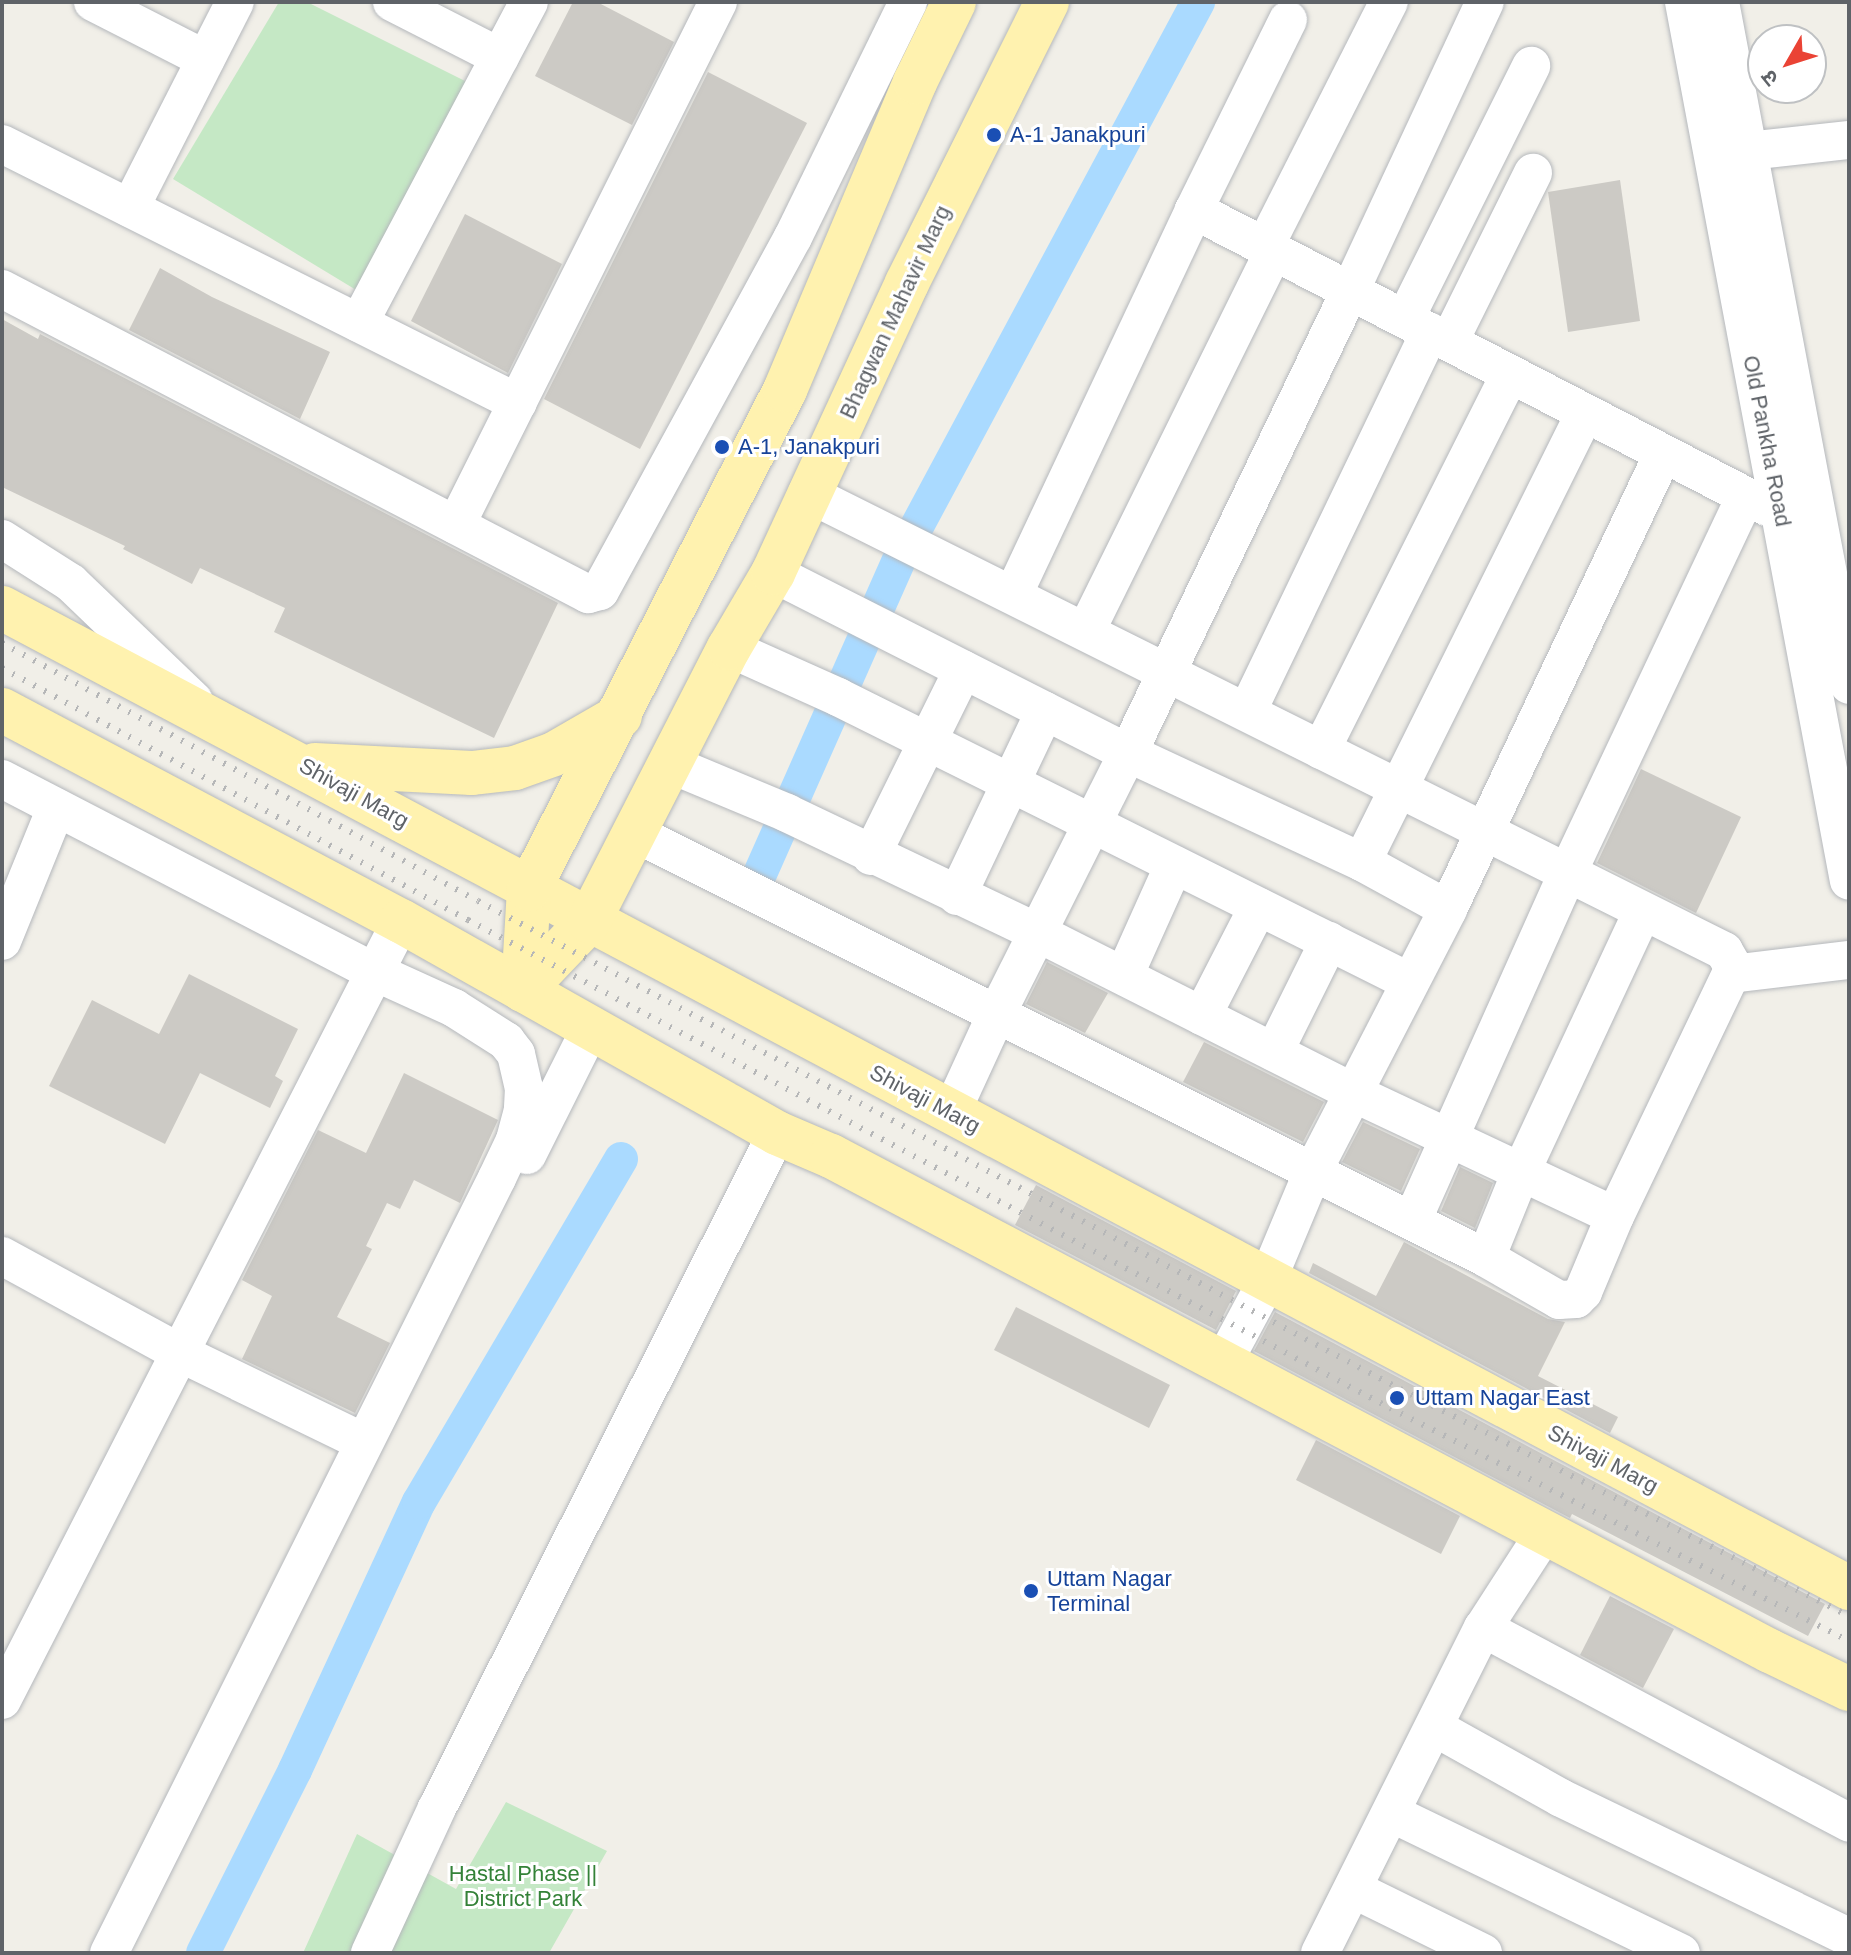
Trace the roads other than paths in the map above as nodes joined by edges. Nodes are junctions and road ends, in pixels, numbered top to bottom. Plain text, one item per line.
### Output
1 (93, 2) edge
2 (235, 2) edge
3 (392, 2) edge
4 (529, 2) edge
5 (718, 2) edge
6 (908, 2) edge
7 (954, 2) edge
8 (1047, 2) edge
9 (1389, 2) edge
10 (1485, 2) edge
11 (1684, 2) edge
12 (1720, 2) edge
13 (1288, 20) dead end
14 (500, 57) junction
15 (205, 59) junction
16 (1531, 66) dead end
17 (1849, 140) edge
18 (2, 144) edge
19 (1748, 151) junction
20 (1533, 173) dead end
21 (130, 208) junction
22 (1194, 210) junction
23 (1269, 248) junction
24 (2, 289) edge
25 (1351, 289) junction
26 (359, 323) junction
27 (1428, 331) junction
28 (1510, 374) junction
29 (518, 403) junction
30 (1585, 413) junction
31 (1663, 454) junction
32 (807, 493) junction
33 (1745, 498) junction
34 (1780, 513) junction
35 (456, 525) junction
36 (2, 539) edge
37 (773, 573) junction
38 (1013, 595) junction
39 (2, 608) edge
40 (1086, 631) junction
41 (729, 648) junction
42 (963, 670) junction
43 (1167, 672) junction
44 (1849, 685) edge
45 (2, 710) edge
46 (1045, 711) junction
47 (1247, 712) junction
48 (620, 716) junction
49 (216, 722) junction
50 (928, 745) junction
51 (1321, 750) junction
52 (1128, 753) junction
53 (301, 764) junction
54 (670, 764) junction
55 (2, 779) edge
56 (1011, 785) junction
57 (1398, 789) junction
58 (56, 808) junction
59 (1092, 824) junction
60 (634, 833) junction
61 (1484, 834) junction
62 (871, 856) junction
63 (1362, 862) junction
64 (1174, 865) junction
65 (1567, 874) junction
66 (1849, 881) edge
67 (529, 889) junction
68 (957, 896) junction
69 (1258, 907) junction
70 (1448, 909) junction
71 (1642, 912) junction
72 (401, 921) junction
73 (589, 921) junction
74 (1036, 932) junction
75 (2, 941) edge
76 (1329, 941) junction
77 (1849, 960) edge
78 (375, 972) junction
79 (1731, 974) junction
80 (1124, 976) junction
81 (1410, 982) junction
82 (523, 990) junction
83 (997, 1013) junction
84 (1202, 1016) junction
85 (590, 1029) junction
86 (1274, 1052) junction
87 (1353, 1092) junction
88 (951, 1113) junction
89 (777, 1133) junction
90 (1451, 1139) junction
91 (1313, 1171) junction
92 (1521, 1172) junction
93 (1615, 1216) junction
94 (1412, 1221) junction
95 (2, 1256) edge
96 (1486, 1258) junction
97 (1267, 1281) junction
98 (180, 1353) junction
99 (1223, 1363) junction
100 (363, 1442) junction
101 (1545, 1532) junction
102 (1849, 1588) edge
103 (1483, 1628) junction
104 (15, 1642) edge
105 (1849, 1689) edge
106 (2, 1700) edge
107 (1434, 1727) junction
108 (1391, 1813) junction
109 (1849, 1823) edge
110 (1353, 1889) junction
111 (1849, 1937) edge
112 (109, 1953) edge
113 (129, 1953) edge
114 (370, 1953) edge
115 (1320, 1953) edge
116 (1483, 1953) edge
117 (1681, 1953) edge

1 - 15 street
2 - 15 street
3 - 14 street
4 - 14 street
5 - 29 street
6 - 35 street
7 - 48 main road
8 - 32 main road, Bhagwan Mahavir Marg
9 - 23 street
10 - 25 street
11 - 34 street, Old Pankha Road
12 - 19 street, Old Pankha Road
13 - 22 street
14 - 26 street
15 - 21 street
16 - 27 street
17 - 19 street
18 - 21 street
19 - 44 street, Old Pankha Road
20 - 27 street
21 - 26 street
22 - 23 street
22 - 38 street
23 - 25 street
23 - 40 street
24 - 35 street
25 - 27 street
25 - 43 street
26 - 29 street
27 - 28 street
27 - 47 street
28 - 30 street
28 - 51 street
29 - 35 street
30 - 31 street
30 - 57 street
31 - 33 street
31 - 61 street
32 - 37 main road, Bhagwan Mahavir Marg
32 - 38 street
33 - 34 street
33 - 65 street
34 - 66 street, Old Pankha Road
36 - 49 street
37 - 41 main road, Bhagwan Mahavir Marg
37 - 42 street
38 - 40 street
39 - 49 main road, Shivaji Marg
40 - 43 street
41 - 50 street
41 - 54 main road, Bhagwan Mahavir Marg
42 - 46 street
42 - 50 street
43 - 47 street
43 - 52 street
45 - 72 main road
46 - 52 street
46 - 56 street
47 - 51 street
48 - 53 main road
48 - 67 main road
49 - 53 main road, Shivaji Marg
50 - 56 street
50 - 62 street
51 - 57 street
52 - 59 street
52 - 63 street
53 - 67 main road, Shivaji Marg
54 - 60 main road, Bhagwan Mahavir Marg
54 - 62 street
55 - 58 street
56 - 59 street
56 - 68 street
57 - 61 street
57 - 63 street
58 - 75 street
58 - 78 street
59 - 64 street
59 - 74 street
60 - 73 main road, Bhagwan Mahavir Marg
60 - 83 street
61 - 65 street
61 - 70 street
62 - 68 street
63 - 70 street
64 - 69 street
64 - 80 street
65 - 71 street
65 - 90 street
67 - 73 main road, Shivaji Marg
67 - 82 main road
68 - 74 street
69 - 76 street
69 - 84 street
70 - 81 street
71 - 79 street
71 - 92 street
72 - 78 street
72 - 82 main road
73 - 82 main road, Bhagwan Mahavir Marg
73 - 88 main road, Shivaji Marg
74 - 80 street
74 - 83 street
76 - 81 street
76 - 86 street
77 - 79 street
78 - 98 street
78 - 100 street
79 - 93 street
80 - 84 street
81 - 87 street
82 - 85 main road
83 - 88 street
83 - 91 street
84 - 86 street
85 - 89 main road
85 - 113 street
86 - 87 street
87 - 90 street
87 - 91 street
88 - 97 main road, Shivaji Marg
89 - 99 main road
89 - 114 street
90 - 92 street
90 - 94 street
91 - 94 street
91 - 97 street
92 - 93 street
92 - 96 street
93 - 96 street
94 - 96 street
95 - 98 street
97 - 99 street
97 - 102 main road, Shivaji Marg
98 - 100 street
98 - 104 street
99 - 101 main road
100 - 112 street
101 - 103 street
101 - 105 main road
103 - 107 street
103 - 109 street
104 - 106 street
107 - 108 street
107 - 111 street
108 - 110 street
108 - 117 street
110 - 115 street
110 - 116 street

